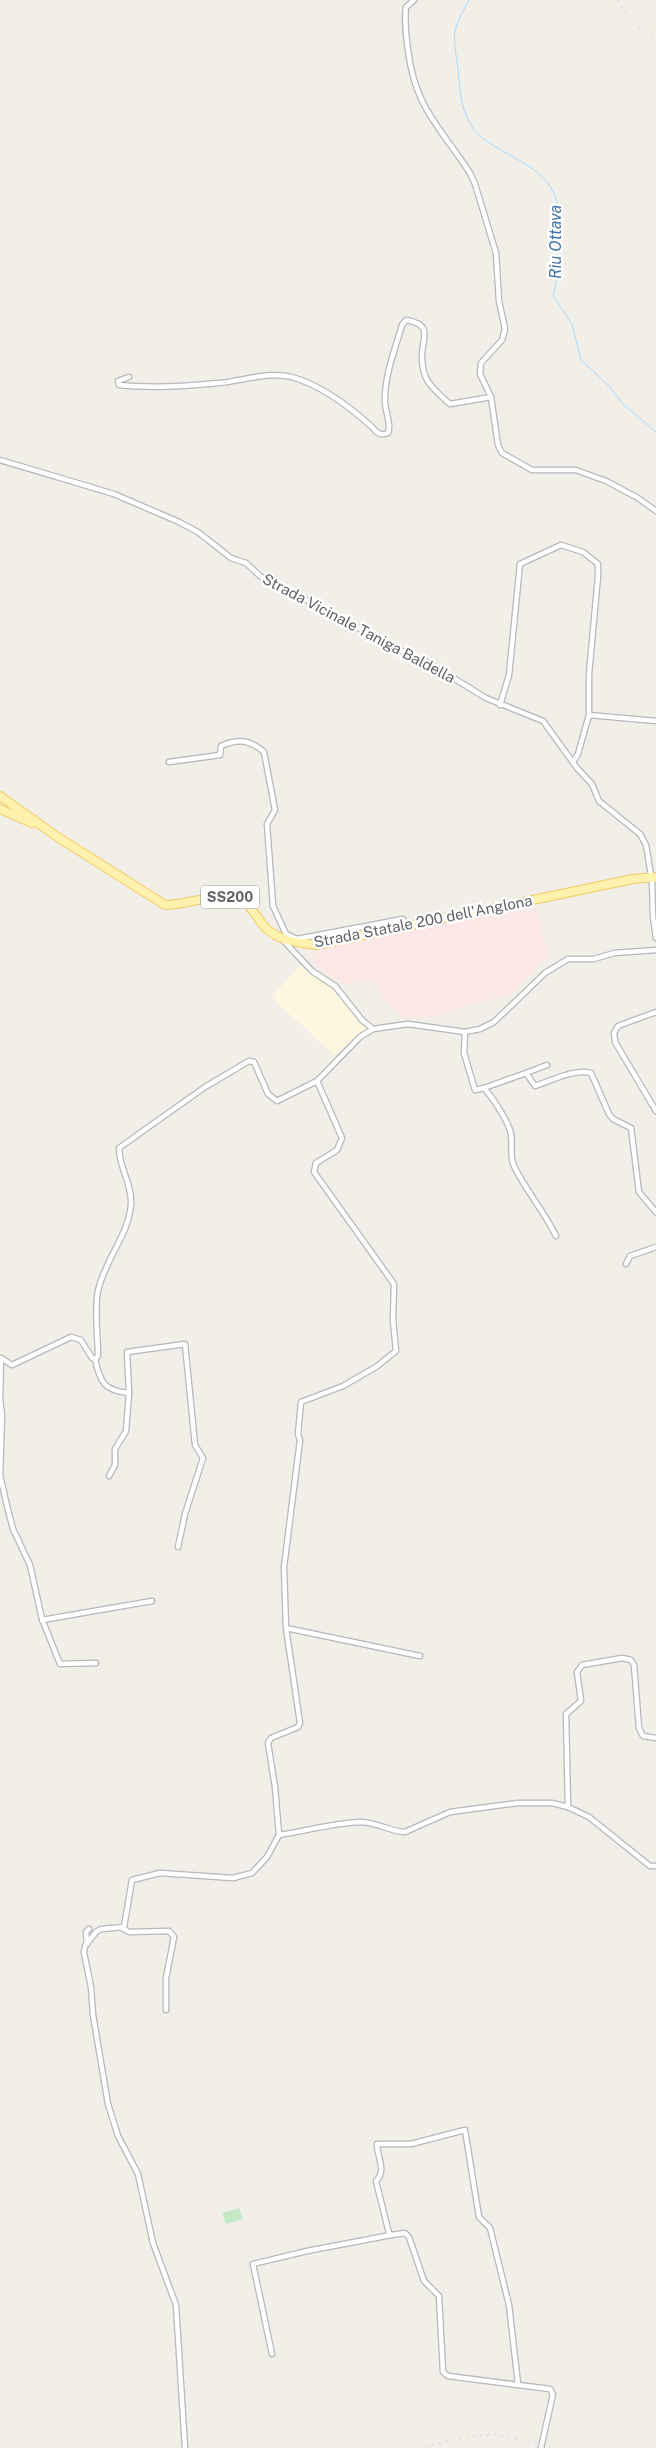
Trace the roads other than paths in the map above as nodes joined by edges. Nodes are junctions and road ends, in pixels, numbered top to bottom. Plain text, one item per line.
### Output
1 (414, 0) edge
2 (129, 377) dead end
3 (492, 397) junction
4 (0, 460) edge
5 (656, 511) edge
6 (500, 705) junction
7 (589, 715) junction
8 (656, 720) edge
9 (169, 762) dead end
10 (573, 762) junction
11 (0, 796) edge
12 (0, 810) edge
13 (56, 836) junction
14 (650, 862) junction
15 (655, 875) edge
16 (640, 878) junction
17 (405, 926) junction
18 (281, 938) junction
19 (656, 938) edge
20 (656, 950) edge
21 (656, 1012) edge
22 (373, 1030) junction
23 (465, 1032) junction
24 (547, 1065) dead end
25 (526, 1073) junction
26 (317, 1081) junction
27 (484, 1088) junction
28 (656, 1111) edge
29 (656, 1212) edge
30 (556, 1236) dead end
31 (656, 1247) edge
32 (626, 1264) dead end
33 (95, 1360) junction
34 (129, 1392) junction
35 (0, 1398) edge
36 (109, 1476) dead end
37 (178, 1547) dead end
38 (152, 1602) dead end
39 (42, 1620) junction
40 (286, 1628) junction
41 (420, 1656) dead end
42 (96, 1663) dead end
43 (656, 1738) edge
44 (568, 1807) junction
45 (279, 1835) junction
46 (656, 1866) edge
47 (122, 1928) junction
48 (89, 1929) dead end
49 (87, 1944) junction
50 (166, 2010) dead end
51 (391, 2235) junction
52 (272, 2354) dead end
53 (518, 2384) junction
54 (185, 2448) edge
55 (542, 2448) edge

1 - 3 street
2 - 3 street
3 - 5 street
4 - 6 street, Strada Vicinale Taniga Baldella
6 - 7 street
6 - 10 street, Strada Vicinale Taniga Baldella
7 - 8 street
7 - 10 street
9 - 17 street
10 - 14 street, Strada Vicinale Taniga Baldella
11 - 13 main road, Strada Statale 200 dell'Anglona / SS200
12 - 13 main road
13 - 18 main road, Strada Statale 200 dell'Anglona / SS200
14 - 15 street, Strada Vicinale Taniga Baldella
14 - 16 street
15 - 16 main road, Strada Statale 200 dell'Anglona / SS200
15 - 19 street, Strada Vicinale Taniga Baldella
16 - 17 main road, Strada Statale 200 dell'Anglona / SS200
17 - 18 main road, Strada Statale 200 dell'Anglona / SS200
18 - 22 street
20 - 23 street
21 - 28 street
22 - 23 street
22 - 26 street
23 - 27 street
24 - 25 street
25 - 27 street
25 - 29 street
26 - 33 street
26 - 40 street
27 - 30 street
31 - 32 street
33 - 34 street
33 - 35 street
34 - 36 street
34 - 37 street
35 - 39 street
38 - 39 street
39 - 42 street
40 - 41 street
40 - 45 street
43 - 44 street
44 - 45 street
44 - 46 street
45 - 47 street
47 - 49 street
47 - 50 street
48 - 49 street
49 - 54 street
51 - 52 street
51 - 53 street
51 - 53 street
53 - 55 street

